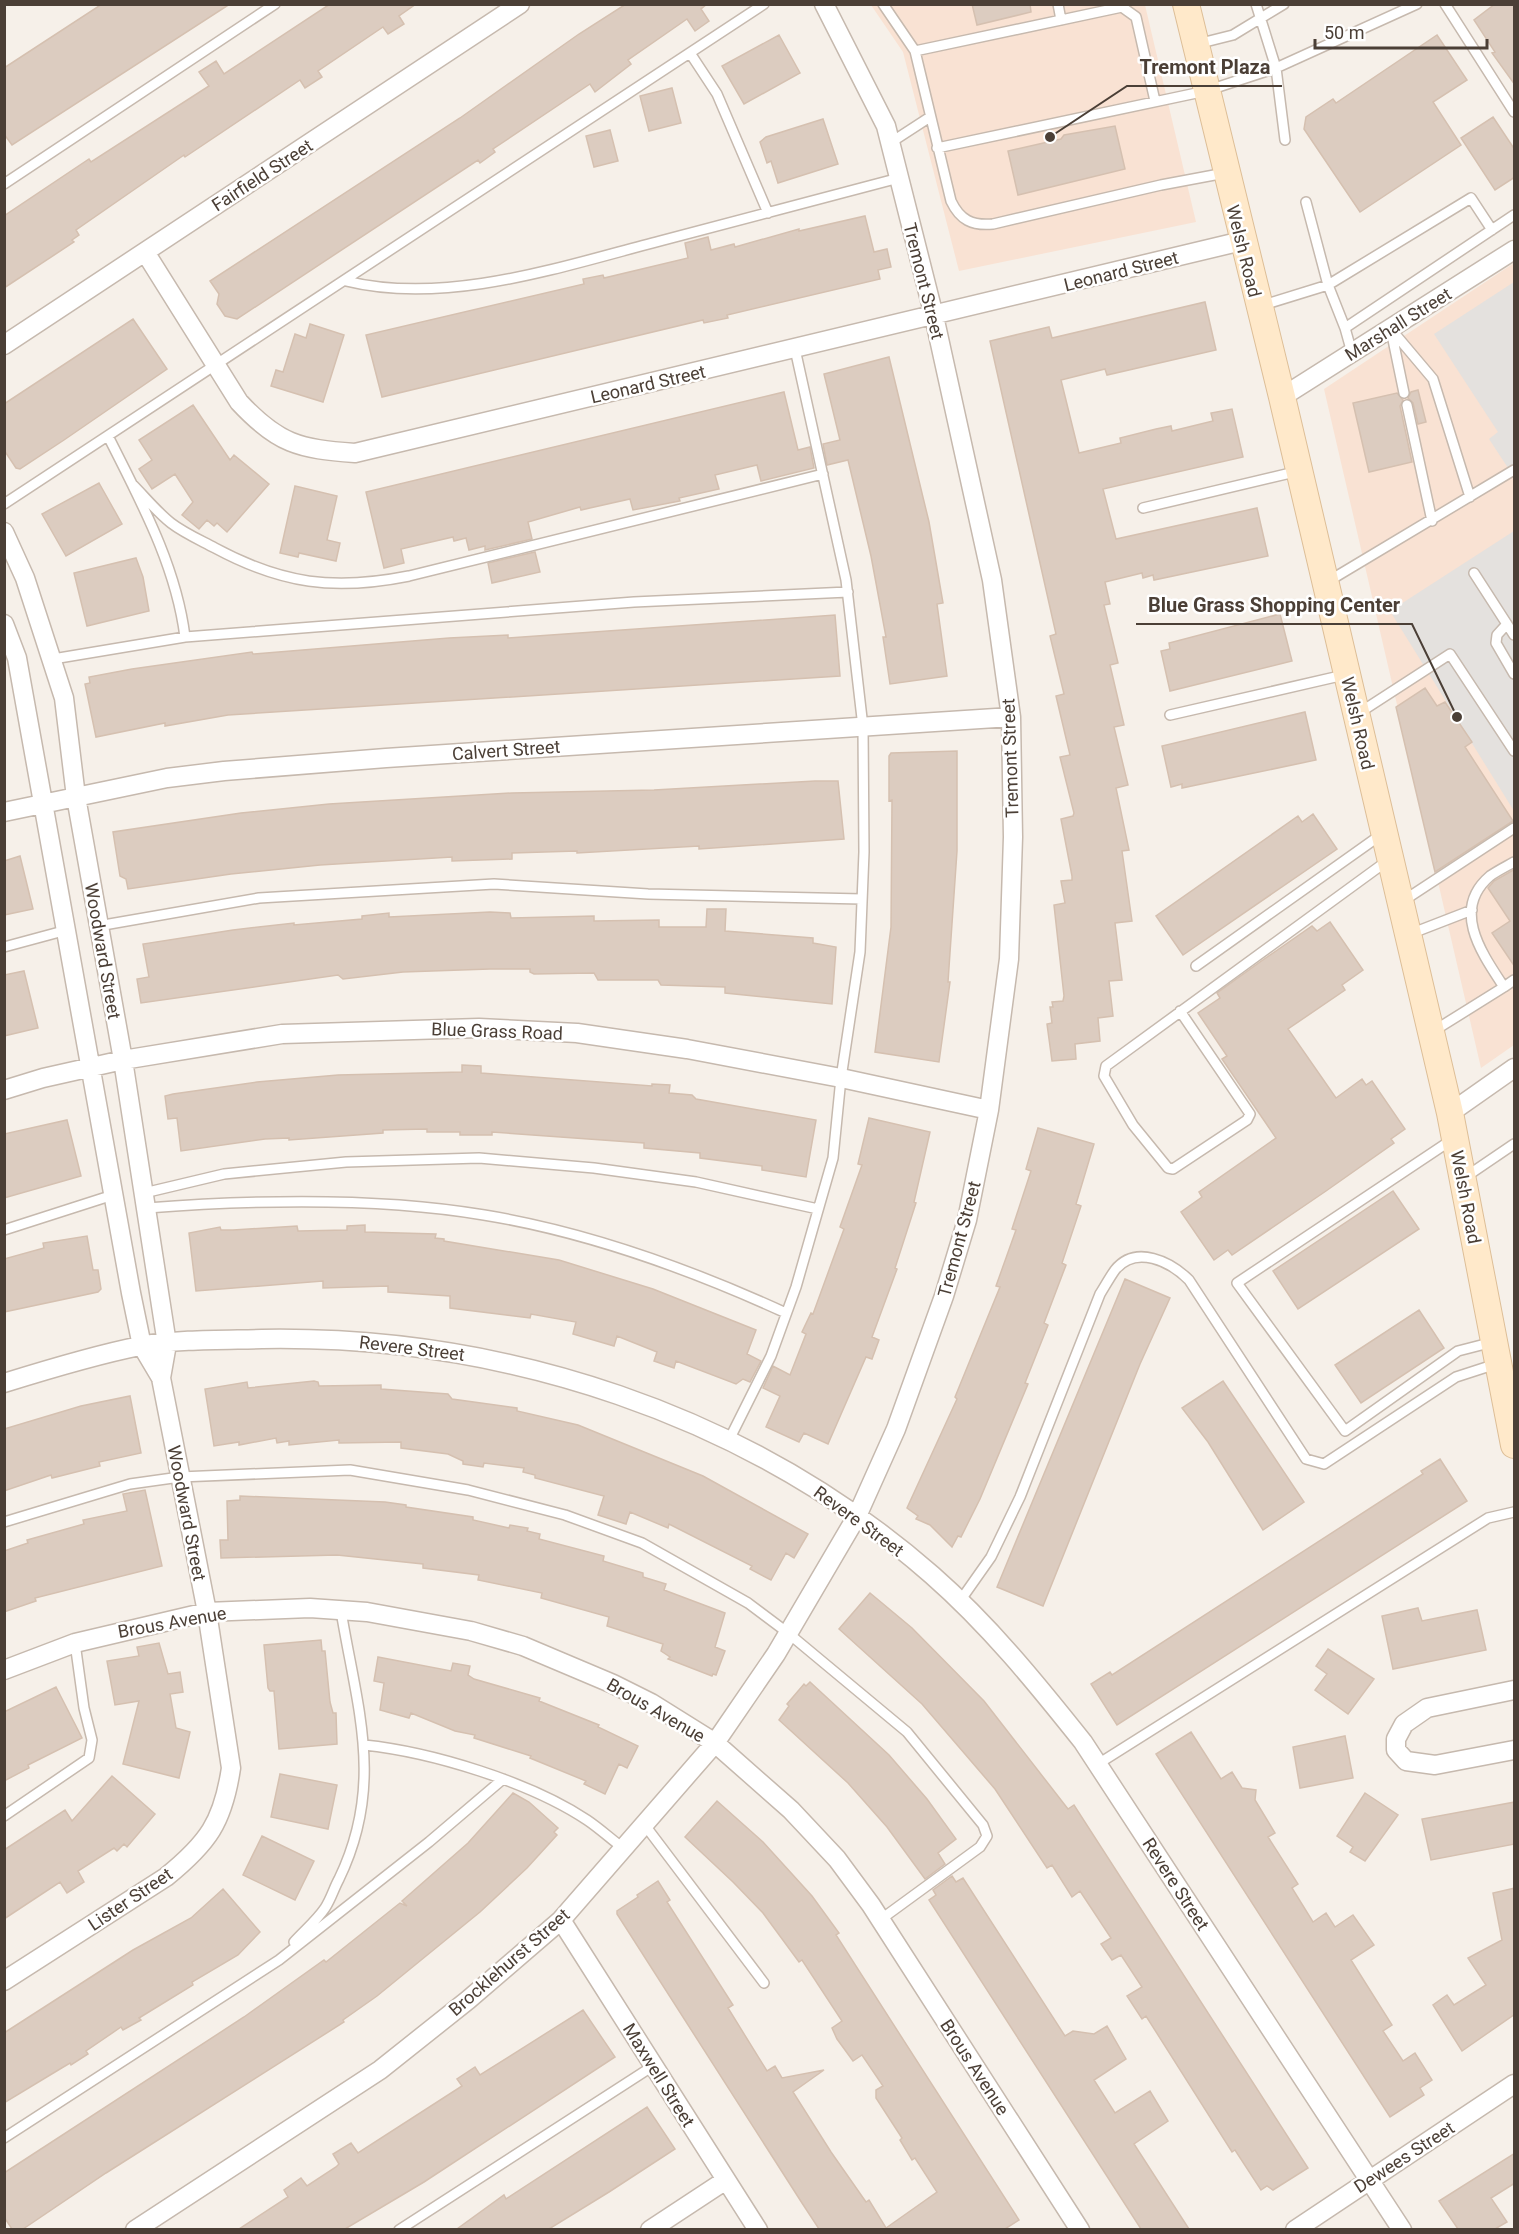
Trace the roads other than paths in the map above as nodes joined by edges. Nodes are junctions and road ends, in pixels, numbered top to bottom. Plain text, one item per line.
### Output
1 (275, 4) edge
2 (520, 4) edge
3 (764, 4) edge
4 (824, 4) edge
5 (883, 4) edge
6 (1058, 4) edge
7 (1186, 4) edge
8 (1256, 4) edge
9 (1284, 4) edge
10 (1416, 4) edge
11 (1445, 4) edge
12 (1105, 7) edge
13 (1260, 19) junction
14 (1061, 20) junction
15 (1195, 44) junction
16 (915, 51) junction
17 (690, 53) junction
18 (1276, 68) junction
19 (1206, 91) junction
20 (1155, 101) junction
21 (1515, 112) edge
22 (930, 117) junction
23 (1285, 140) dead end
24 (890, 142) junction
25 (937, 148) junction
26 (1226, 173) junction
27 (899, 178) junction
28 (4, 184) edge
29 (1306, 202) dead end
30 (768, 213) junction
31 (1515, 215) edge
32 (1492, 230) junction
33 (1242, 241) junction
34 (1515, 250) edge
35 (145, 252) junction
36 (346, 281) junction
37 (1328, 285) junction
38 (1258, 307) junction
39 (933, 316) junction
40 (1345, 328) junction
41 (1390, 328) junction
42 (4, 345) edge
43 (795, 349) junction
44 (1352, 353) junction
45 (215, 366) junction
46 (1404, 393) dead end
47 (1282, 397) junction
48 (1407, 405) dead end
49 (108, 436) junction
50 (1515, 470) edge
51 (1299, 471) junction
52 (823, 474) junction
53 (132, 484) junction
54 (1470, 497) junction
55 (4, 504) edge
56 (1143, 508) dead end
57 (1432, 521) junction
58 (4, 532) edge
59 (1474, 573) dead end
60 (1325, 584) junction
61 (848, 591) junction
62 (4, 624) edge
63 (1507, 624) junction
64 (1515, 635) edge
65 (185, 637) junction
66 (53, 658) junction
67 (11, 668) edge
68 (1515, 674) edge
69 (1347, 675) junction
70 (1170, 715) dead end
71 (1356, 715) junction
72 (1011, 717) junction
73 (863, 726) junction
74 (1515, 751) edge
75 (76, 797) junction
76 (44, 803) junction
77 (4, 812) edge
78 (1515, 828) edge
79 (1384, 832) junction
80 (1390, 859) junction
81 (1515, 862) edge
82 (862, 899) junction
83 (1401, 903) junction
84 (1472, 910) junction
85 (98, 926) junction
86 (66, 930) junction
87 (1408, 935) junction
88 (4, 947) edge
89 (1196, 966) dead end
90 (1515, 980) edge
91 (1504, 987) junction
92 (1180, 1011) junction
93 (1431, 1032) junction
94 (123, 1060) junction
95 (91, 1067) junction
96 (1515, 1068) edge
97 (841, 1078) junction
98 (4, 1090) edge
99 (989, 1110) junction
100 (1452, 1125) junction
101 (1515, 1144) edge
102 (1462, 1179) junction
103 (113, 1195) junction
104 (146, 1200) junction
105 (818, 1209) junction
106 (4, 1230) edge
107 (786, 1313) junction
108 (167, 1344) junction
109 (142, 1346) junction
110 (1496, 1353) junction
111 (161, 1378) junction
112 (4, 1383) edge
113 (729, 1440) junction
114 (1515, 1445) edge
115 (180, 1477) junction
116 (1515, 1512) edge
117 (857, 1516) junction
118 (4, 1522) edge
119 (960, 1601) junction
120 (341, 1611) junction
121 (207, 1612) junction
122 (788, 1633) junction
123 (75, 1643) junction
124 (4, 1670) edge
125 (1515, 1690) edge
126 (715, 1743) junction
127 (364, 1745) junction
128 (1515, 1750) edge
129 (1098, 1764) junction
130 (503, 1779) junction
131 (228, 1791) joint
132 (4, 1816) edge
133 (644, 1824) junction
134 (623, 1848) junction
135 (561, 1920) junction
136 (880, 1920) junction
137 (279, 1960) junction
138 (4, 1981) edge
139 (764, 1983) dead end
140 (653, 2066) junction
141 (1515, 2084) edge
142 (4, 2138) edge
143 (726, 2180) junction
144 (1370, 2180) junction
145 (135, 2229) edge
146 (399, 2229) edge
147 (650, 2229) edge
148 (758, 2229) edge
149 (1080, 2229) edge
150 (1294, 2229) edge
151 (1402, 2229) edge

1 - 28 lane
2 - 35 street, Fairfield Street
3 - 17 lane
4 - 24 street, Tremont Street
5 - 16 lane
6 - 14 lane
7 - 15 street, Welsh Road
8 - 13 lane
9 - 13 lane
10 - 18 lane
11 - 21 lane
12 - 14 lane
12 - 20 lane
13 - 15 lane
13 - 18 lane
14 - 16 lane
15 - 19 street, Welsh Road
16 - 22 lane
17 - 30 lane
17 - 36 lane
18 - 19 lane
18 - 23 lane
19 - 20 lane
19 - 26 street, Welsh Road
20 - 25 lane
22 - 24 lane
22 - 25 lane
24 - 27 street, Tremont Street
25 - 26 lane
26 - 33 street, Welsh Road
27 - 30 lane
27 - 39 street, Tremont Street
29 - 37 lane
30 - 36 lane
31 - 32 lane
32 - 37 lane
32 - 40 lane
33 - 38 street, Welsh Road
33 - 39 street, Leonard Street
34 - 41 street, Marshall Street
35 - 42 street, Fairfield Street
35 - 45 street, Leonard Street
36 - 45 lane
37 - 38 lane
37 - 40 lane
38 - 47 street, Welsh Road
39 - 43 street, Leonard Street
39 - 72 street, Tremont Street
40 - 44 lane
41 - 44 street, Marshall Street
41 - 46 lane
41 - 54 lane
43 - 45 street, Leonard Street
43 - 52 lane
44 - 47 street, Marshall Street
45 - 49 lane
47 - 51 street, Welsh Road
48 - 57 lane
49 - 53 lane
49 - 55 lane
50 - 54 lane
51 - 56 lane
51 - 60 street, Welsh Road
52 - 53 lane
52 - 61 lane
53 - 65 lane
54 - 57 lane
57 - 60 lane
58 - 66 street, Woodward Street
59 - 63 lane
60 - 69 street, Welsh Road
61 - 65 lane
61 - 73 lane
62 - 67 street, Woodward Street
63 - 64 lane
63 - 68 lane
65 - 66 lane
66 - 75 street, Woodward Street
67 - 76 street, Woodward Street
69 - 70 lane
69 - 71 street, Welsh Road
71 - 74 lane
71 - 79 street, Welsh Road
72 - 73 street, Calvert Street
72 - 99 street, Tremont Street
73 - 75 street, Calvert Street
73 - 82 lane
75 - 76 street, Calvert Street
75 - 85 street, Woodward Street
76 - 77 street, Calvert Street
76 - 86 street, Woodward Street
78 - 83 lane
79 - 80 street, Welsh Road
79 - 89 lane
80 - 83 street, Welsh Road
80 - 92 lane
81 - 84 lane
82 - 85 lane
82 - 97 lane
83 - 87 street, Welsh Road
84 - 87 lane
84 - 91 lane
85 - 94 street, Woodward Street
86 - 88 lane
86 - 95 street, Woodward Street
87 - 93 street, Welsh Road
90 - 91 lane
91 - 93 lane
92 - 92 lane
93 - 100 street, Welsh Road
94 - 95 street, Blue Grass Road
94 - 97 street, Blue Grass Road
94 - 104 street, Woodward Street
95 - 98 street, Blue Grass Road
95 - 103 street, Woodward Street
96 - 100 street
97 - 99 street, Blue Grass Road
97 - 105 lane
99 - 117 street, Tremont Street
100 - 102 street, Welsh Road
100 - 110 lane
101 - 102 lane
102 - 110 street, Welsh Road
103 - 106 lane
103 - 109 street, Woodward Street
104 - 105 lane
104 - 107 lane
104 - 108 street, Woodward Street
105 - 107 lane
107 - 113 lane
108 - 109 street, Revere Street
108 - 111 street, Woodward Street
108 - 113 street, Revere Street
109 - 111 street, Woodward Street
109 - 112 street, Revere Street
110 - 114 street, Welsh Road
110 - 119 lane
111 - 115 street, Woodward Street
113 - 117 street, Revere Street
115 - 118 lane
115 - 121 street, Woodward Street
115 - 122 lane
116 - 129 lane
117 - 119 street, Revere Street
117 - 122 street, Brocklehurst Street
119 - 129 street, Revere Street
120 - 121 street, Brous Avenue
120 - 126 street, Brous Avenue
120 - 127 lane
121 - 123 street, Brous Avenue
121 - 131 street, Woodward Street
122 - 126 street, Brocklehurst Street
122 - 136 lane
123 - 124 street, Brous Avenue
123 - 132 lane
125 - 128 street
126 - 133 street, Brocklehurst Street
126 - 136 street, Brous Avenue
127 - 130 lane
127 - 137 lane
129 - 144 street, Revere Street
130 - 134 lane
130 - 137 lane
131 - 138 street, Lister Street
133 - 134 street, Brocklehurst Street
133 - 139 lane
134 - 135 street, Brocklehurst Street
135 - 140 street, Maxwell Street
135 - 145 street, Brocklehurst Street
136 - 149 street, Brous Avenue
137 - 142 lane
140 - 143 street, Maxwell Street
140 - 146 lane
141 - 144 street, Dewees Street
143 - 147 street
143 - 148 street, Maxwell Street
144 - 150 street, Dewees Street
144 - 151 street, Revere Street

